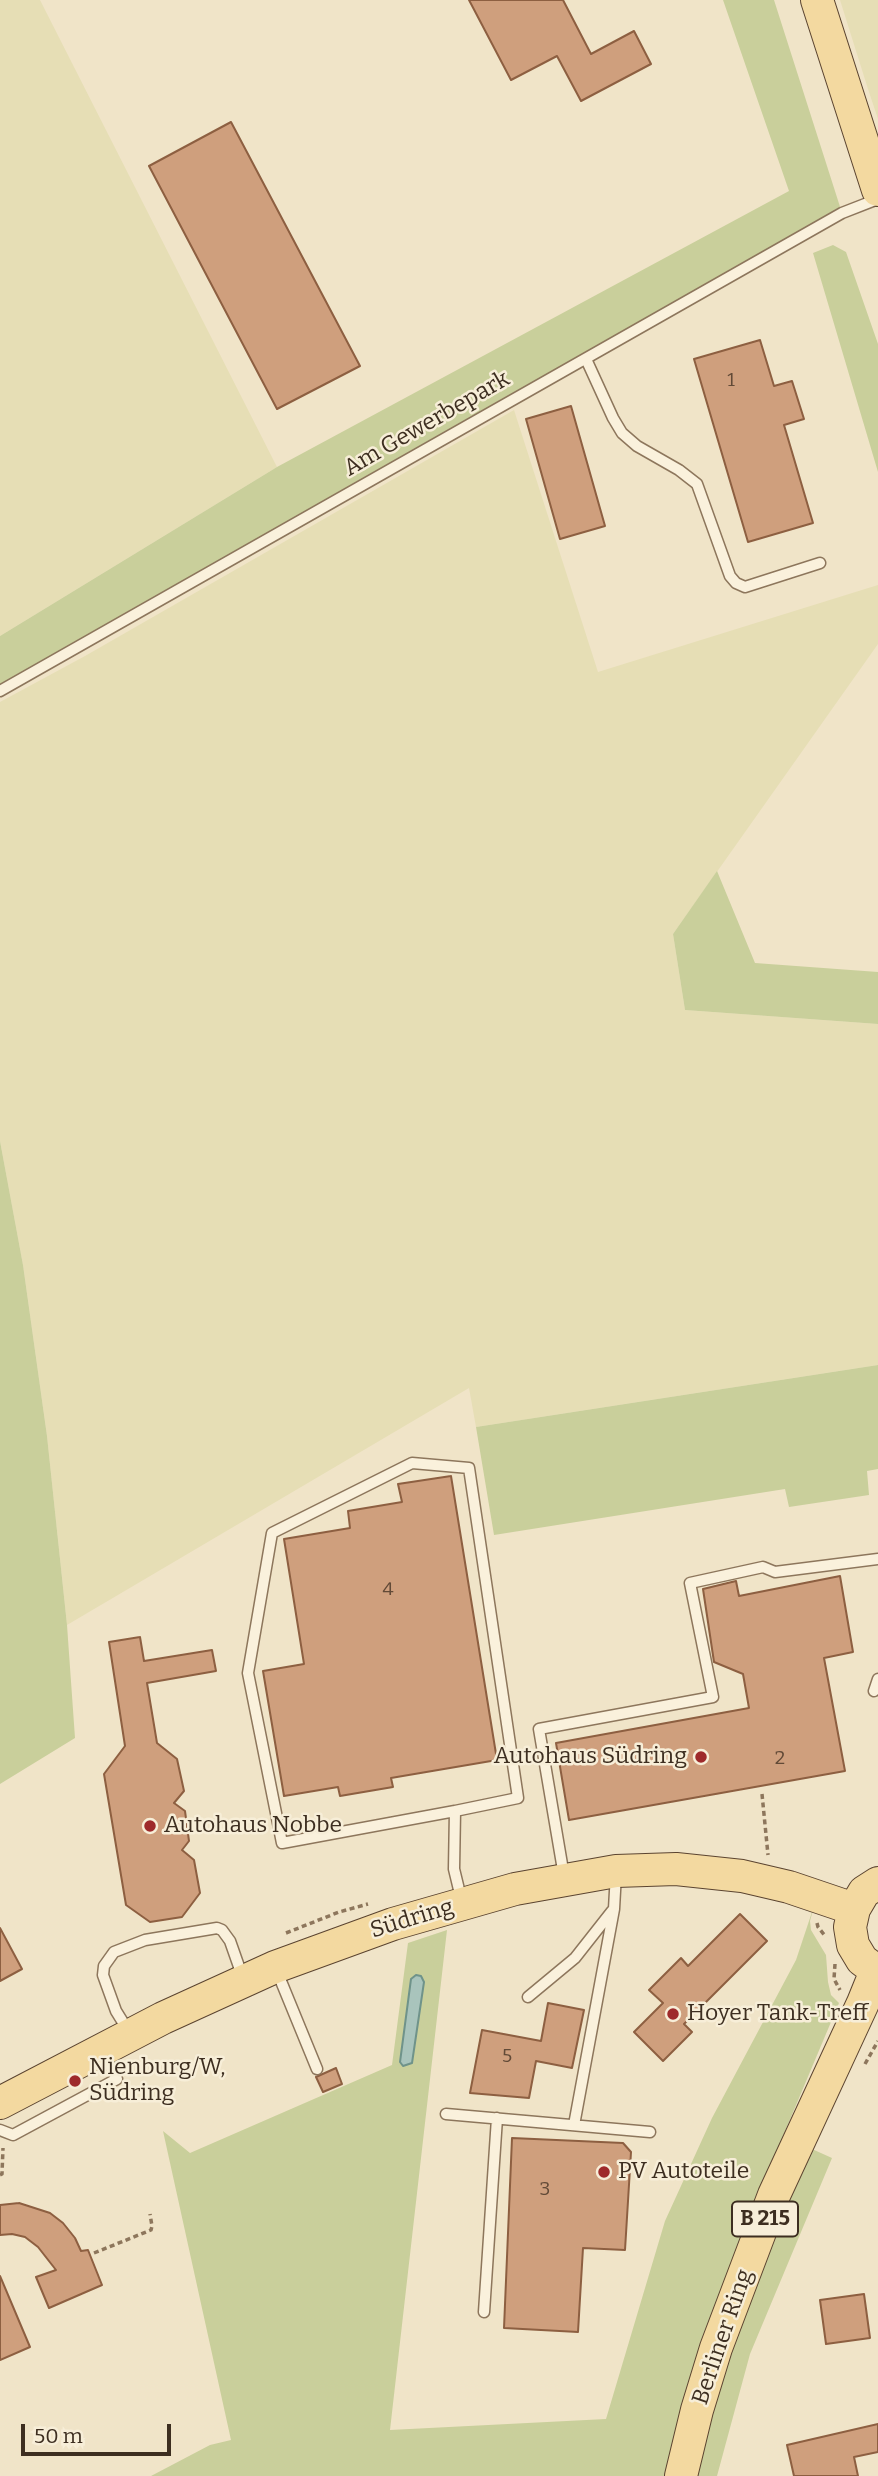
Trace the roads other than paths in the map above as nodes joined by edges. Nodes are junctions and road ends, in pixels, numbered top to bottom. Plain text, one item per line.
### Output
1 (817, 0) edge
2 (878, 190) edge
3 (878, 200) edge
4 (586, 359) junction
5 (820, 563) dead end
6 (0, 691) edge
7 (878, 1559) edge
8 (455, 1811) junction
9 (616, 1871) junction
10 (565, 1879) junction
11 (878, 1883) edge
12 (462, 1904) junction
13 (614, 1909) junction
14 (854, 1909) junction
15 (275, 1967) junction
16 (877, 1972) edge
17 (244, 1981) junction
18 (528, 1997) dead end
19 (130, 2035) junction
20 (102, 2050) junction
21 (317, 2069) dead end
22 (0, 2104) edge
23 (446, 2114) dead end
24 (497, 2118) junction
25 (574, 2125) junction
26 (0, 2130) edge
27 (650, 2132) dead end
28 (484, 2312) dead end
29 (681, 2476) edge

1 - 2 main road
3 - 4 lane, Am Gewerbepark
4 - 5 lane
4 - 6 lane, Am Gewerbepark
7 - 10 lane
8 - 8 lane
8 - 12 lane
9 - 10 main road, Südring
9 - 13 lane
9 - 14 main road, Südring
10 - 12 main road, Südring
11 - 14 main road
12 - 15 main road, Südring
13 - 18 lane
13 - 25 lane
14 - 16 main road
15 - 17 main road, Südring
15 - 21 lane
16 - 29 main road, Berliner Ring / B 215
17 - 19 main road, Südring
17 - 19 lane
19 - 20 main road, Südring
20 - 22 main road, Südring
20 - 26 lane
23 - 24 lane
24 - 25 lane
24 - 28 lane
25 - 27 lane

